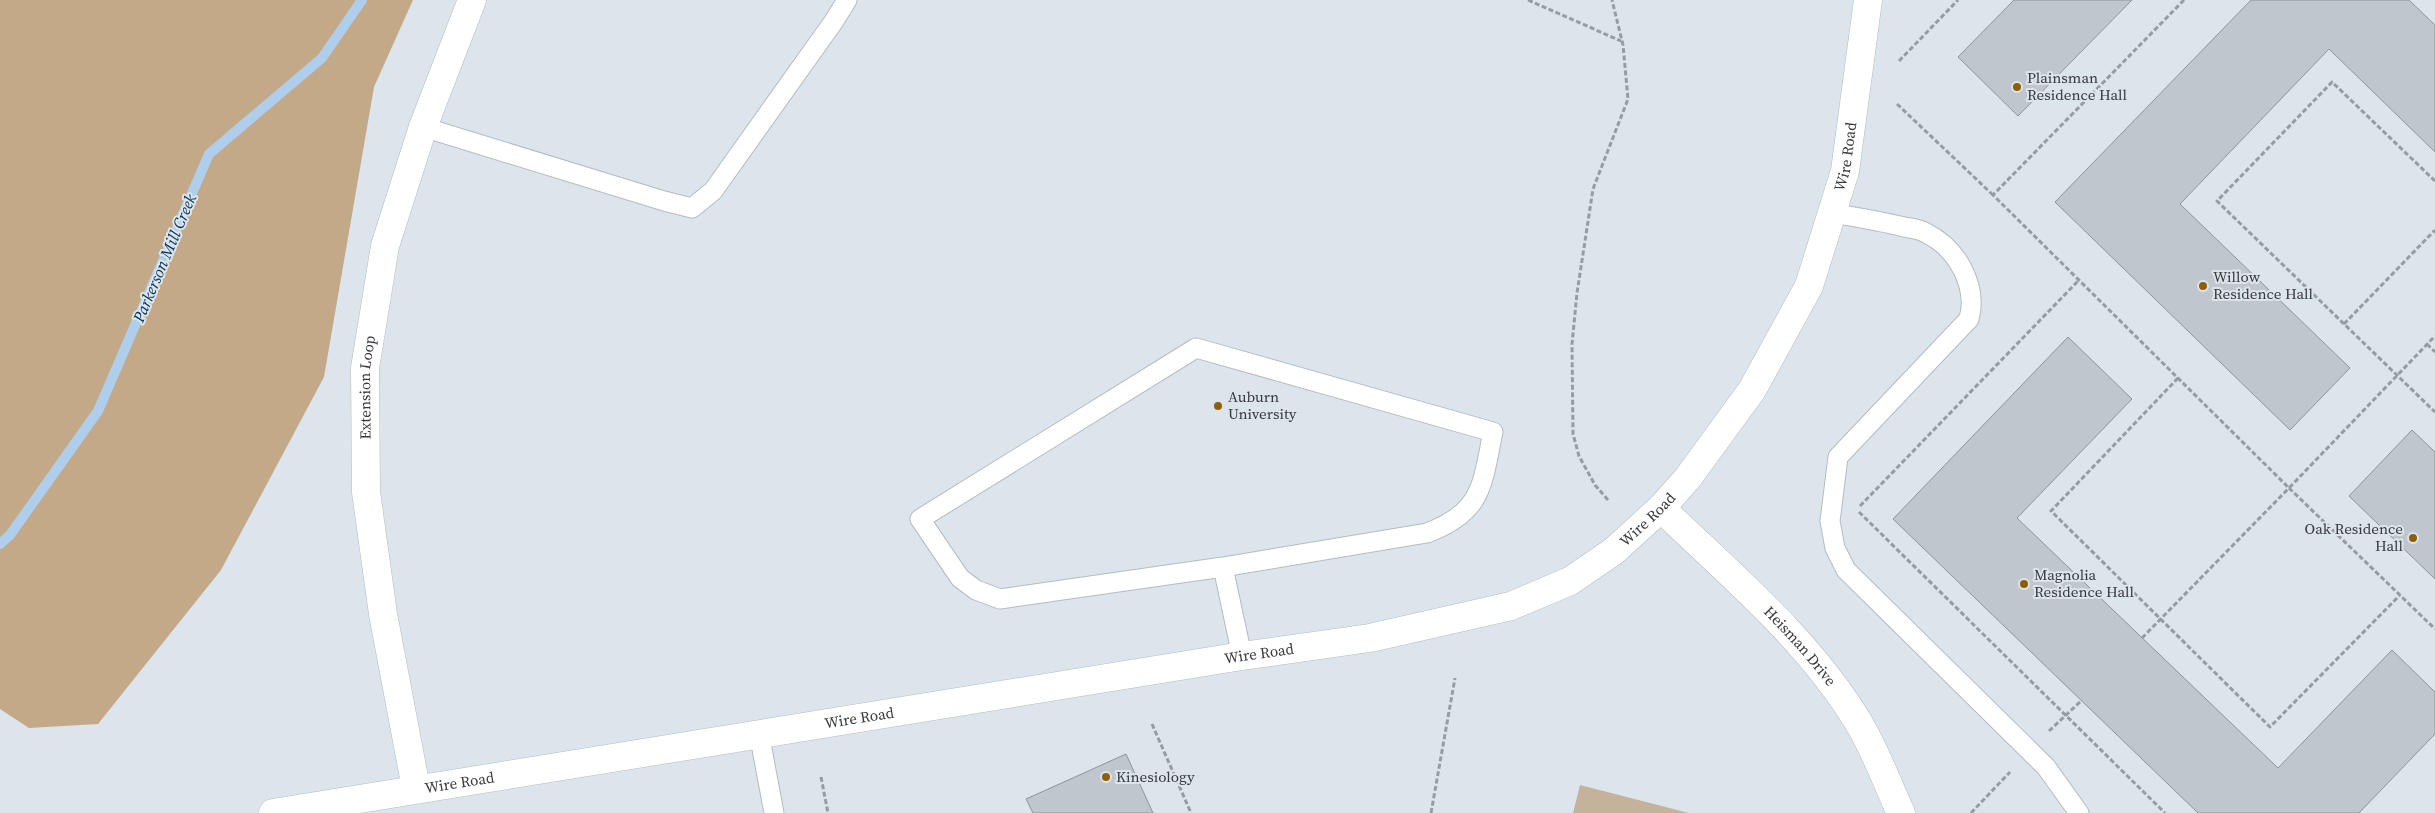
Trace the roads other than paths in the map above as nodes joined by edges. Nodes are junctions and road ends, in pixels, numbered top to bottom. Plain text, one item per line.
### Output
1 (472, 0) edge
2 (847, 0) edge
3 (1868, 0) edge
4 (423, 127) junction
5 (1832, 213) junction
6 (1660, 508) junction
7 (1223, 567) junction
8 (1242, 656) junction
9 (759, 734) junction
10 (416, 788) junction
11 (274, 813) edge
12 (774, 813) edge
13 (1901, 813) edge
14 (2079, 813) edge

1 - 4 street, Extension Loop
2 - 4 lane
3 - 5 street, Wire Road
4 - 10 street, Extension Loop
5 - 6 street, Wire Road
5 - 14 lane
6 - 8 street, Wire Road
6 - 13 street, Heisman Drive
7 - 7 lane
7 - 8 lane
8 - 9 street, Wire Road
9 - 10 street, Wire Road
9 - 12 lane
10 - 11 street, Wire Road

